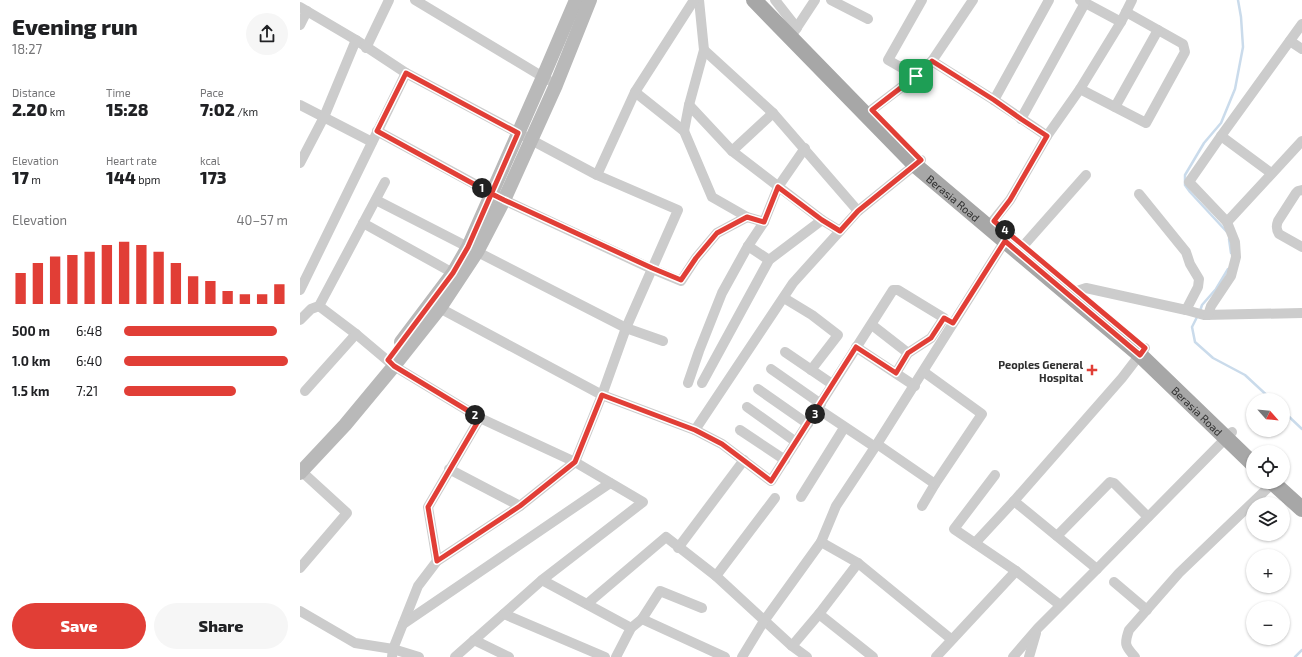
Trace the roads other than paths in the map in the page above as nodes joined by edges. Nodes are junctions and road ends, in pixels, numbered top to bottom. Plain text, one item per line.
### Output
1 (389, 0) edge
2 (415, 0) edge
3 (590, 0) edge
4 (694, 0) edge
5 (699, 0) edge
6 (754, 0) edge
7 (765, 0) edge
8 (775, 0) edge
9 (815, 0) edge
10 (831, 0) edge
11 (922, 0) edge
12 (973, 0) edge
13 (1049, 0) edge
14 (1132, 0) edge
15 (1082, 2) edge
16 (578, 8) edge
17 (303, 9) edge
18 (1126, 12) junction
19 (868, 19) dead end
20 (1121, 22) junction
21 (1302, 24) edge
22 (300, 25) edge
23 (1158, 30) junction
24 (794, 32) junction
25 (356, 40) junction
26 (1290, 41) junction
27 (366, 48) junction
28 (1302, 49) edge
29 (704, 50) junction
30 (932, 61) junction
31 (406, 73) junction
32 (916, 76) junction
33 (543, 77) junction
34 (556, 85) junction
35 (1080, 89) junction
36 (635, 92) junction
37 (994, 100) junction
38 (300, 105) edge
39 (689, 105) junction
40 (1115, 107) junction
41 (773, 112) junction
42 (869, 113) junction
43 (324, 117) junction
44 (1021, 119) junction
45 (377, 131) junction
46 (684, 131) junction
47 (518, 133) junction
48 (1047, 136) junction
49 (1221, 136) junction
50 (531, 140) junction
51 (1302, 141) edge
52 (372, 142) junction
53 (805, 148) junction
54 (732, 151) junction
55 (300, 163) edge
56 (918, 163) junction
57 (1271, 173) junction
58 (597, 175) junction
59 (1086, 175) dead end
60 (385, 182) dead end
61 (778, 187) junction
62 (1302, 190) edge
63 (1139, 194) dead end
64 (498, 197) junction
65 (376, 200) junction
66 (858, 211) junction
67 (747, 217) junction
68 (822, 220) junction
69 (994, 221) junction
70 (764, 222) junction
71 (1227, 222) junction
72 (363, 223) junction
73 (840, 231) junction
74 (1008, 238) junction
75 (1024, 245) junction
76 (748, 246) junction
77 (1302, 247) edge
78 (472, 249) junction
79 (769, 260) junction
80 (652, 268) junction
81 (453, 273) junction
82 (300, 290) edge
83 (1077, 291) junction
84 (784, 298) junction
85 (319, 306) junction
86 (435, 306) junction
87 (1189, 311) junction
88 (1302, 313) edge
89 (1206, 315) junction
90 (944, 318) junction
91 (300, 320) edge
92 (953, 323) junction
93 (872, 325) junction
94 (626, 328) junction
95 (356, 334) junction
96 (663, 341) dead end
97 (856, 347) junction
98 (785, 352) dead end
99 (1143, 352) junction
100 (908, 353) junction
101 (391, 363) junction
102 (771, 369) dead end
103 (811, 370) junction
104 (924, 372) junction
105 (896, 373) junction
106 (688, 383) dead end
107 (702, 383) dead end
108 (832, 384) junction
109 (915, 386) junction
110 (758, 389) dead end
111 (305, 391) dead end
112 (602, 395) junction
113 (747, 407) dead end
114 (819, 407) junction
115 (480, 418) junction
116 (808, 424) junction
117 (844, 428) junction
118 (695, 430) junction
119 (740, 430) dead end
120 (1228, 435) junction
121 (796, 442) junction
122 (876, 446) junction
123 (1246, 447) edge
124 (1246, 456) edge
125 (744, 460) junction
126 (784, 460) junction
127 (575, 462) junction
128 (300, 468) edge
129 (449, 469) junction
130 (995, 475) dead end
131 (610, 482) junction
132 (934, 484) junction
133 (1268, 489) edge
134 (1282, 489) edge
135 (1288, 489) edge
136 (801, 497) dead end
137 (1302, 497) edge
138 (775, 498) dead end
139 (1014, 501) junction
140 (520, 506) junction
141 (922, 506) dead end
142 (1302, 509) edge
143 (1148, 517) junction
144 (1057, 536) junction
145 (821, 542) junction
146 (975, 543) junction
147 (678, 548) junction
148 (437, 561) junction
149 (858, 563) junction
150 (300, 568) edge
151 (1097, 570) junction
152 (1016, 571) junction
153 (716, 576) junction
154 (542, 580) junction
155 (1114, 582) dead end
156 (587, 604) junction
157 (1060, 605) junction
158 (702, 608) dead end
159 (1147, 610) junction
160 (300, 611) edge
161 (504, 614) junction
162 (819, 614) junction
163 (642, 619) junction
164 (764, 621) junction
165 (403, 624) junction
166 (631, 628) junction
167 (1038, 628) junction
168 (951, 639) junction
169 (474, 640) junction
170 (792, 646) junction
171 (393, 653) edge
172 (419, 657) edge
173 (455, 657) edge
174 (509, 657) edge
175 (605, 657) edge
176 (616, 657) edge
177 (725, 657) edge
178 (742, 657) edge
179 (807, 657) edge
180 (873, 657) edge
181 (936, 657) edge
182 (1013, 657) edge
183 (1029, 657) edge
184 (1135, 657) edge

1 - 27 street
2 - 33 street
3 - 16 main road
4 - 36 street
5 - 29 street
6 - 24 main road, Berasia Road
7 - 24 main road, Berasia Road
8 - 24 street
9 - 24 street
10 - 19 street
11 - 32 street
12 - 30 street
13 - 37 street
14 - 18 street
15 - 20 street
15 - 44 street
16 - 33 main road
16 - 34 main road
17 - 22 street
17 - 25 street
18 - 20 street
18 - 23 street
20 - 35 street
21 - 26 street
23 - 40 street
23 - 40 street
24 - 42 main road, Berasia Road
25 - 27 street
25 - 43 street
26 - 28 street
26 - 49 street
27 - 31 street
29 - 39 street
29 - 41 street
30 - 32 street
30 - 37 street
31 - 45 street
31 - 47 street
32 - 42 street
33 - 34 street
33 - 47 main road
34 - 50 main road
35 - 40 street
35 - 48 street
36 - 46 street
36 - 58 street
37 - 44 street
38 - 43 street
39 - 46 street
39 - 54 street
41 - 53 street
41 - 54 street
42 - 56 main road, Berasia Road
43 - 52 street
43 - 55 street
44 - 48 street
45 - 52 street
45 - 64 street
46 - 67 street
47 - 50 street
47 - 64 main road
48 - 69 street
49 - 57 street
49 - 71 street
50 - 58 street
50 - 64 main road
51 - 57 street
52 - 82 street
53 - 61 street
53 - 66 street
54 - 61 street
56 - 66 street
56 - 69 main road, Berasia Road
56 - 74 main road, Berasia Road
57 - 71 street
58 - 80 street
59 - 75 street
60 - 65 street
61 - 68 street
61 - 70 street
62 - 77 street
63 - 87 street
64 - 78 main road
64 - 80 street
65 - 72 street
65 - 78 street
66 - 73 street
67 - 70 street
67 - 80 street
68 - 73 street
68 - 79 street
69 - 74 main road, Berasia Road
70 - 76 street
71 - 89 street
72 - 81 street
72 - 85 street
73 - 84 street
74 - 75 main road, Berasia Road
74 - 92 street
74 - 99 main road, Berasia Road
75 - 83 main road, Berasia Road
76 - 79 street
76 - 106 street
78 - 81 main road
78 - 86 main road
78 - 94 street
79 - 107 street
80 - 94 street
81 - 86 main road
83 - 87 street
83 - 99 main road, Berasia Road
84 - 103 street
84 - 118 street
85 - 91 street
85 - 95 street
86 - 101 main road
86 - 112 street
87 - 89 street
88 - 89 street
90 - 92 street
90 - 93 street
90 - 100 street
92 - 104 street
93 - 97 street
93 - 100 street
94 - 96 street
94 - 112 street
95 - 101 street
95 - 111 street
97 - 105 street
97 - 108 street
98 - 103 street
99 - 120 main road, Berasia Road
99 - 139 street
100 - 105 street
101 - 115 street
101 - 128 main road
102 - 114 street
103 - 108 street
104 - 109 street
104 - 132 street
105 - 109 street
108 - 114 street
109 - 122 street
110 - 116 street
112 - 118 street
112 - 127 street
113 - 121 street
114 - 116 street
114 - 117 street
115 - 127 street
115 - 129 street
116 - 121 street
117 - 122 street
117 - 136 street
118 - 125 street
119 - 126 street
120 - 123 main road, Berasia Road
120 - 124 main road, Berasia Road
120 - 143 street
121 - 126 street
122 - 132 street
122 - 145 street
125 - 126 street
125 - 147 street
127 - 131 street
127 - 140 street
128 - 150 street
129 - 140 street
129 - 148 street
130 - 146 street
131 - 154 street
131 - 165 street
132 - 141 street
133 - 159 street
134 - 142 main road
135 - 137 main road
138 - 153 street
139 - 144 street
139 - 146 street
140 - 148 street
143 - 144 street
143 - 151 street
144 - 151 street
145 - 149 street
145 - 164 street
146 - 152 street
147 - 153 street
147 - 156 street
148 - 165 street
149 - 162 street
149 - 168 street
151 - 157 street
152 - 157 street
152 - 168 street
153 - 164 street
154 - 156 street
154 - 161 street
155 - 159 street
156 - 166 street
157 - 167 street
158 - 163 street
159 - 184 street
160 - 171 street
161 - 169 street
161 - 175 street
162 - 170 street
162 - 180 street
163 - 166 street
163 - 177 street
164 - 170 street
164 - 178 street
165 - 171 street
166 - 176 street
167 - 182 street
167 - 183 street
168 - 181 street
169 - 173 street
169 - 174 street
170 - 179 street
171 - 172 street

